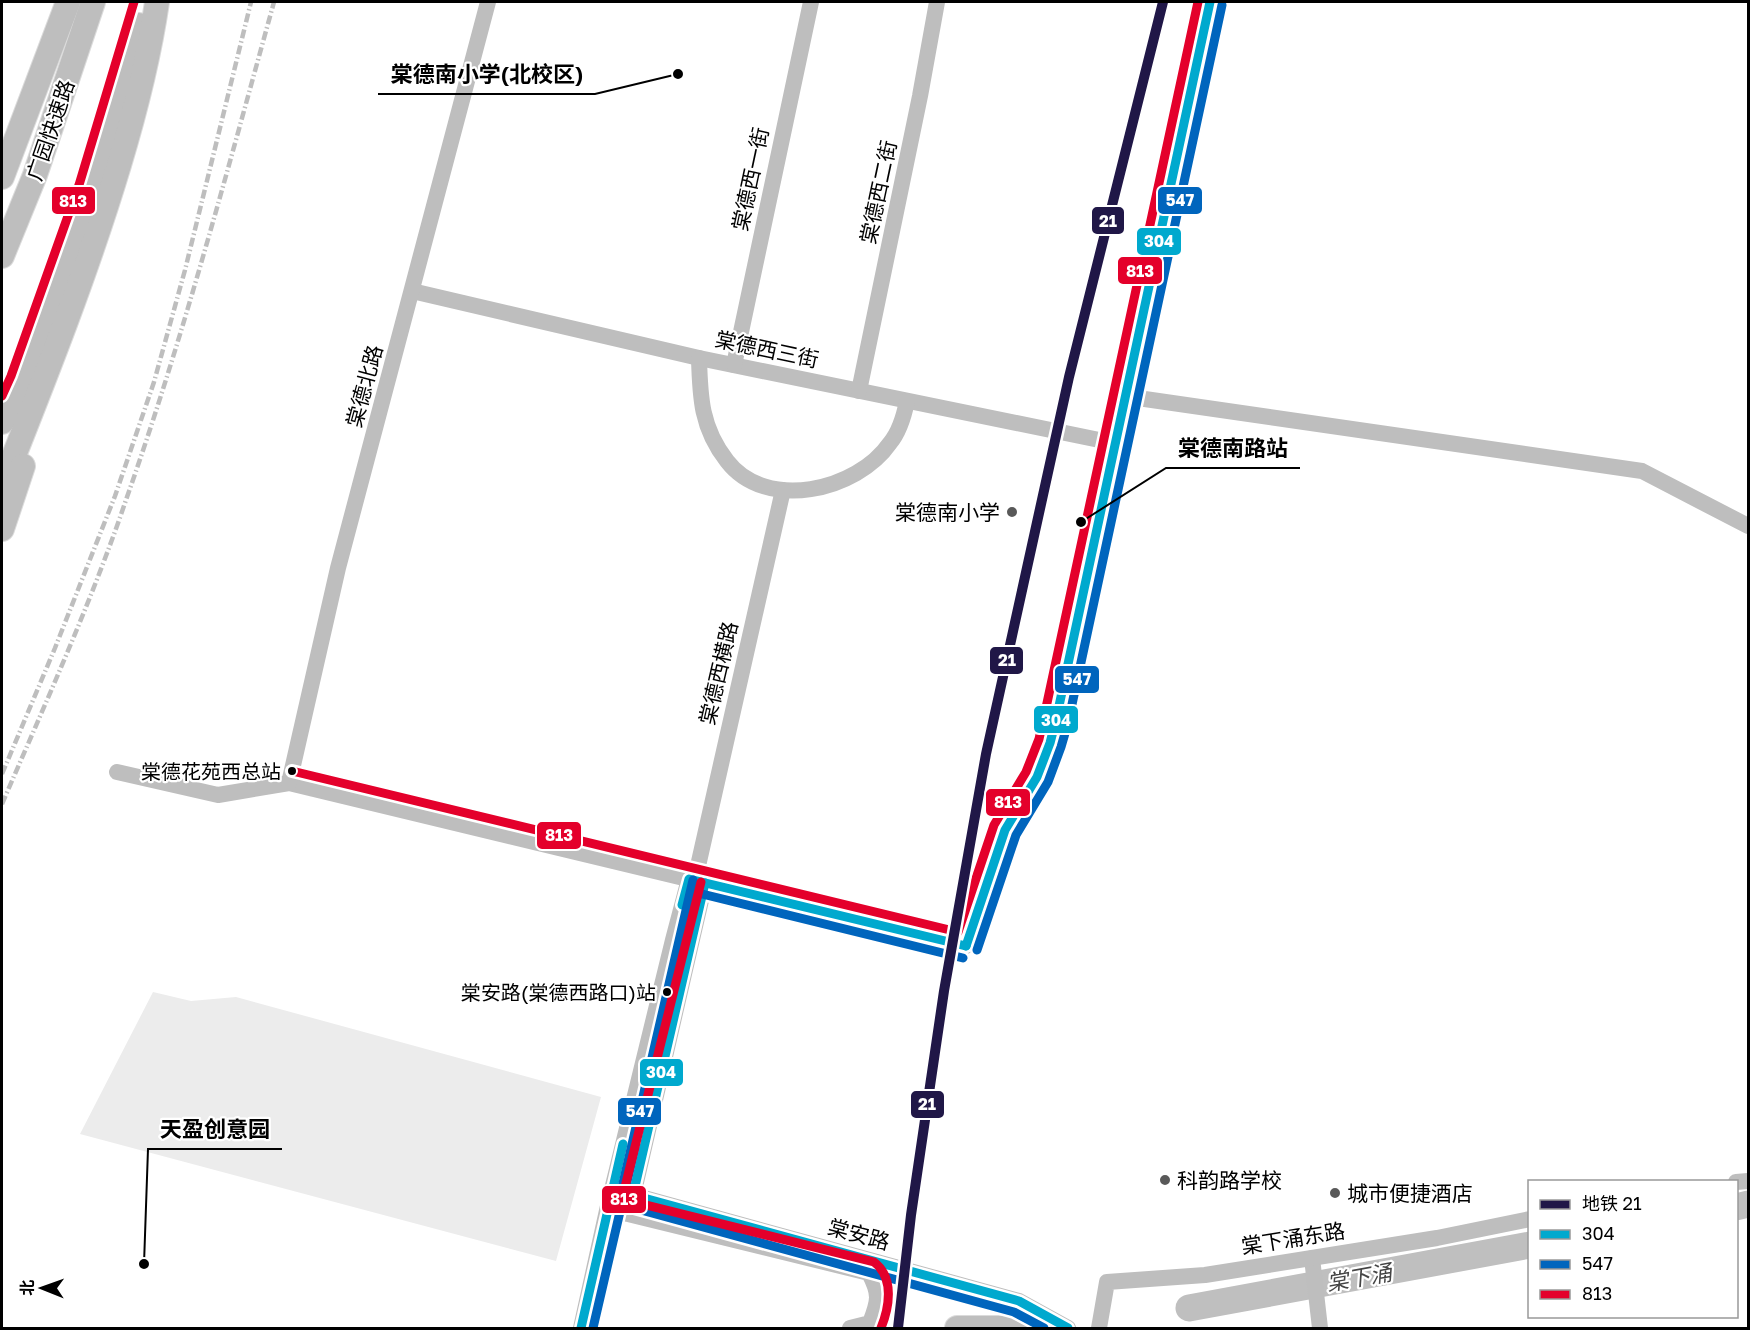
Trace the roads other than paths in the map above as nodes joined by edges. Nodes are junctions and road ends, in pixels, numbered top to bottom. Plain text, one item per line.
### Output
1 (68, 2) edge
2 (93, 2) edge
3 (146, 2) edge
4 (157, 2) edge
5 (488, 2) edge
6 (811, 2) edge
7 (937, 2) edge
8 (1210, 2) edge
9 (2, 177) edge
10 (2, 256) edge
11 (412, 291) junction
12 (699, 358) junction
13 (734, 365) junction
14 (47, 373) junction
15 (859, 391) junction
16 (1124, 396) junction
17 (907, 401) junction
18 (2, 422) edge
19 (1114, 442) junction
20 (2, 486) edge
21 (783, 490) junction
22 (1749, 526) edge
23 (2, 529) edge
24 (117, 772) dead end
25 (289, 783) junction
26 (697, 876) junction
27 (633, 1195) junction
28 (608, 1206) junction
29 (628, 1214) junction
30 (1528, 1220) edge
31 (1312, 1259) junction
32 (1319, 1321) edge
33 (581, 1329) edge
34 (850, 1329) edge
35 (957, 1329) edge
36 (1028, 1329) edge
37 (1068, 1329) edge
38 (1099, 1329) edge

1 - 9 highway
2 - 10 highway, 广园快速路
3 - 18 highway
4 - 14 highway
5 - 11 street, 棠德北路
6 - 13 street, 棠德西一街
7 - 15 street, 棠德西二街
8 - 16 street
11 - 12 street, 棠德西三街
11 - 25 street, 棠德北路
12 - 13 street, 棠德西三街
12 - 21 street
13 - 15 street, 棠德西三街
14 - 20 highway
14 - 23 highway
15 - 17 street, 棠德西三街
16 - 19 street
16 - 22 street
17 - 19 street, 棠德西三街
17 - 21 street
19 - 26 street
21 - 26 street, 棠德西横路
24 - 25 street
25 - 26 street
26 - 27 street
26 - 28 street
27 - 28 street
27 - 29 street
27 - 37 street, 棠安路
28 - 29 street, 棠安路
28 - 33 street
29 - 34 street, 棠安路
30 - 31 street, 棠下涌东路
31 - 32 street
31 - 38 street, 棠下涌东路
35 - 36 highway

